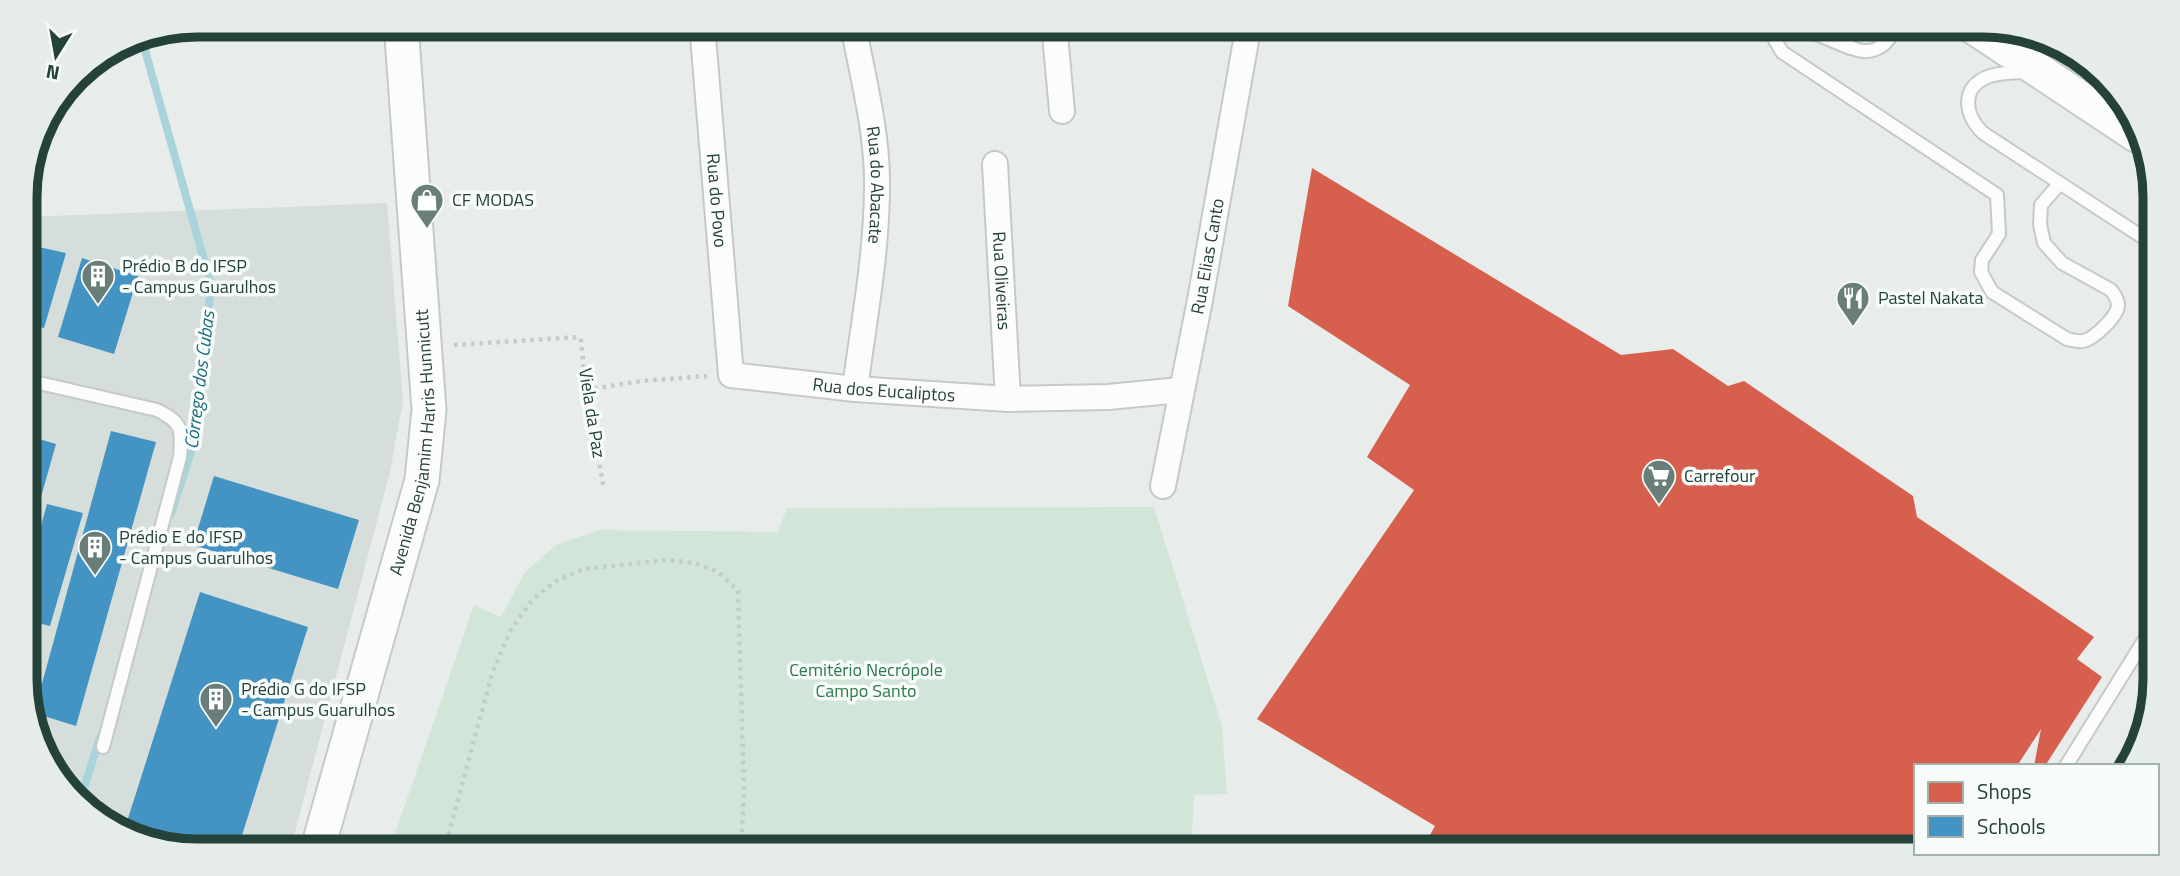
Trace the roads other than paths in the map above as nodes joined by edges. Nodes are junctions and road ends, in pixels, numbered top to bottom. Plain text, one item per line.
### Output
1 (402, 37) edge
2 (703, 37) edge
3 (855, 37) edge
4 (1055, 37) edge
5 (1247, 37) edge
6 (1776, 37) edge
7 (1824, 37) edge
8 (1834, 37) edge
9 (1891, 37) edge
10 (1988, 37) edge
11 (1850, 48) junction
12 (2037, 70) junction
13 (1062, 111) dead end
14 (2129, 130) edge
15 (995, 164) dead end
16 (2060, 183) junction
17 (2143, 237) edge
18 (731, 375) joint
19 (37, 383) edge
20 (855, 389) junction
21 (1181, 390) junction
22 (1008, 399) junction
23 (1163, 486) dead end
24 (2143, 642) edge
25 (103, 747) dead end
26 (2067, 764) edge
27 (321, 839) edge

1 - 27 main road, Avenida Benjamim Harris Hunnicutt
2 - 18 street, Rua do Povo
3 - 20 street, Rua do Abacate
4 - 13 street
5 - 21 street, Rua Elias Canto
6 - 16 lane
7 - 11 lane
8 - 11 lane
9 - 11 lane
10 - 12 main road
12 - 14 main road
12 - 16 lane
15 - 22 street, Rua Oliveiras
16 - 17 lane
18 - 20 street, Rua dos Eucaliptos
19 - 25 lane
20 - 22 street, Rua dos Eucaliptos
21 - 22 street, Rua dos Eucaliptos
21 - 23 street, Rua Elias Canto
24 - 26 lane

